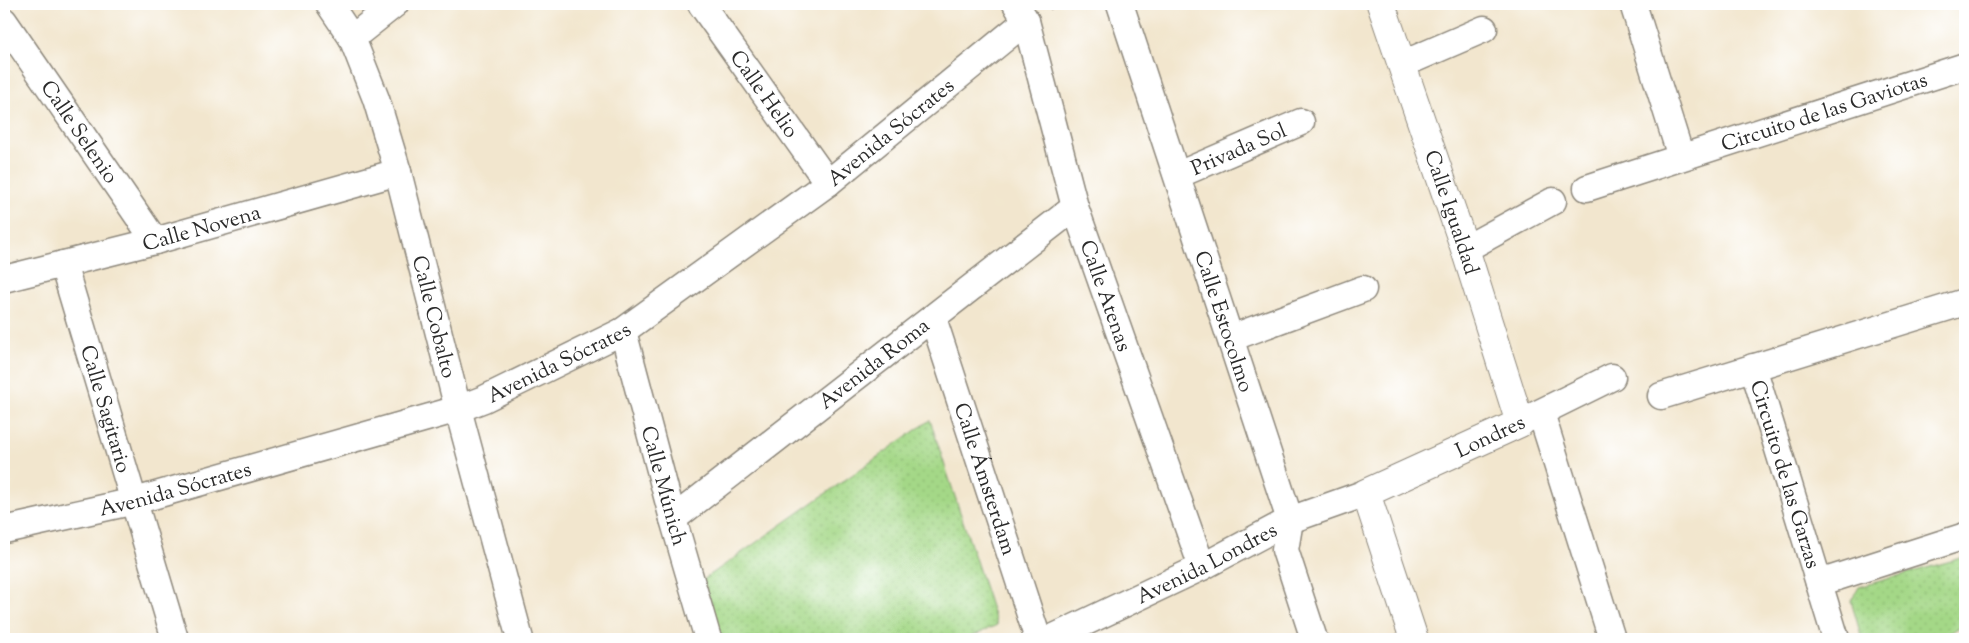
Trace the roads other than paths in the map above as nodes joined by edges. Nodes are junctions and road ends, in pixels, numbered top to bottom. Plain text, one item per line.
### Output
1 (329, 4) edge
2 (395, 4) edge
3 (701, 4) edge
4 (1120, 4) edge
5 (1381, 4) edge
6 (1633, 4) edge
7 (1021, 12) edge
8 (4, 21) edge
9 (1484, 29) dead end
10 (352, 38) junction
11 (1403, 64) junction
12 (1965, 66) edge
13 (1301, 122) dead end
14 (1681, 157) junction
15 (398, 172) junction
16 (1178, 175) junction
17 (828, 183) junction
18 (1587, 188) dead end
19 (1553, 201) dead end
20 (1075, 207) junction
21 (155, 241) junction
22 (1465, 249) junction
23 (63, 264) junction
24 (4, 279) edge
25 (1363, 289) dead end
26 (1965, 302) edge
27 (932, 318) junction
28 (623, 330) junction
29 (1230, 338) junction
30 (1753, 367) junction
31 (1612, 377) dead end
32 (1661, 396) dead end
33 (458, 410) junction
34 (1531, 418) junction
35 (1366, 493) junction
36 (135, 501) junction
37 (673, 519) junction
38 (1290, 520) junction
39 (4, 530) edge
40 (1965, 536) edge
41 (1202, 567) junction
42 (1819, 583) junction
43 (175, 639) edge
44 (520, 639) edge
45 (708, 639) edge
46 (1038, 639) edge
47 (1050, 639) edge
48 (1314, 639) edge
49 (1414, 639) edge
50 (1612, 639) edge
51 (1836, 639) edge

1 - 10 street, Calle Cobalto
2 - 10 street
3 - 17 street, Calle Helio
4 - 16 street, Calle Estocolmo
5 - 11 street, Calle Igualdad
6 - 14 street
7 - 17 street, Avenida Sócrates
7 - 20 street, Calle Atenas
8 - 21 street, Calle Selenio
9 - 11 street
10 - 15 street, Calle Cobalto
11 - 22 street, Calle Igualdad
12 - 14 street, Circuito de las Gaviotas
13 - 16 street, Privada Sol
14 - 18 street, Circuito de las Gaviotas
15 - 21 street, Calle Novena
15 - 33 street, Calle Cobalto
16 - 29 street, Calle Estocolmo
17 - 28 street, Avenida Sócrates
19 - 22 street
20 - 27 street, Avenida Roma
20 - 41 street, Calle Atenas
21 - 23 street, Calle Novena
22 - 34 street, Calle Igualdad
23 - 24 street, Calle Novena
23 - 36 street, Calle Sagitario
25 - 29 street
26 - 30 street, Circuito de las Garzas
27 - 37 street, Avenida Roma
27 - 46 street, Calle Ámsterdam
28 - 33 street, Avenida Sócrates
28 - 37 street, Calle Múnich
29 - 38 street, Calle Estocolmo
30 - 32 street, Circuito de las Garzas
30 - 42 street, Circuito de las Garzas
31 - 34 street, Londres
33 - 36 street, Avenida Sócrates
33 - 44 street, Calle Cobalto
34 - 35 street, Londres
34 - 50 street
35 - 38 street, Avenida Londres
35 - 49 street
36 - 39 street, Avenida Sócrates
36 - 43 street, Calle Sagitario
37 - 45 street, Calle Múnich
38 - 41 street, Avenida Londres
38 - 48 street, Calle Estocolmo
40 - 42 street, Circuito de las Garzas
41 - 47 street, Avenida Londres
42 - 51 street, Circuito de las Garzas

